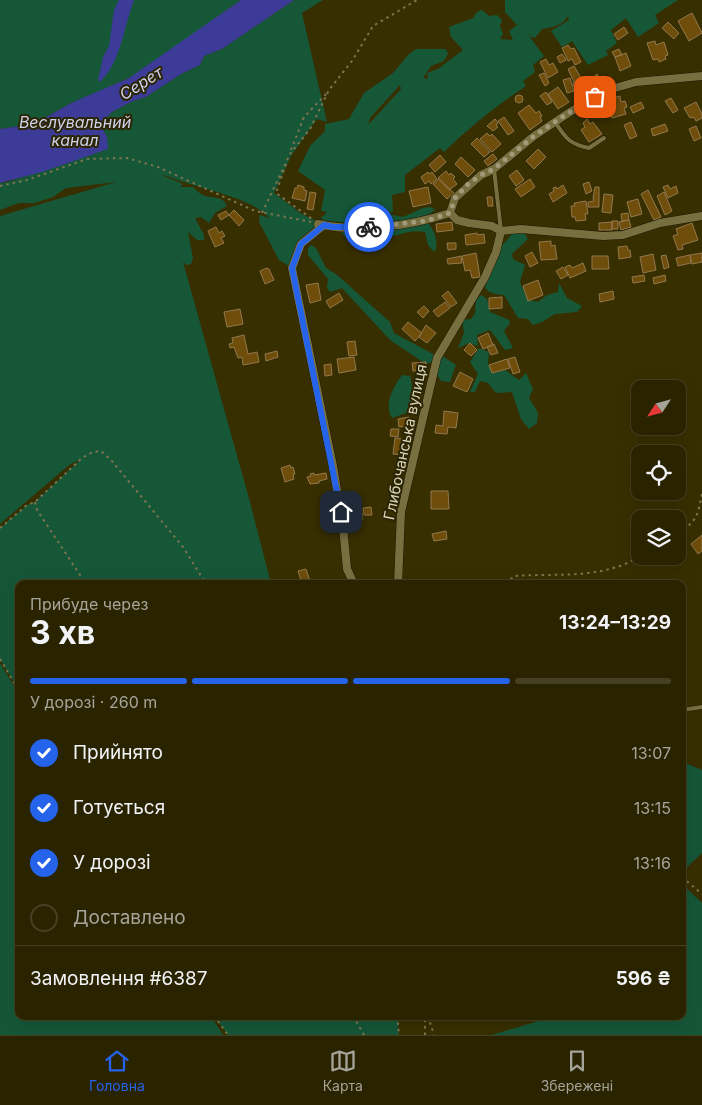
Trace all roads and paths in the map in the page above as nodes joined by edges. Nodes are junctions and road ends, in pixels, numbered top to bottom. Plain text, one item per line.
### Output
1 (417, 0) edge
2 (702, 76) edge
3 (329, 90) junction
4 (555, 122) junction
5 (604, 138) dead end
6 (290, 154) junction
7 (494, 169) junction
8 (0, 186) edge
9 (262, 213) junction
10 (450, 213) junction
11 (702, 216) edge
12 (321, 224) junction
13 (501, 231) junction
14 (702, 494) edge
15 (35, 502) junction
16 (0, 528) edge
17 (686, 528) edge
18 (631, 562) edge
19 (83, 580) edge
20 (204, 580) edge
21 (352, 580) edge
22 (398, 580) edge
23 (510, 580) edge
24 (0, 659) edge
25 (15, 684) edge
26 (702, 706) edge
27 (686, 709) edge
28 (686, 880) edge
29 (702, 894) edge
30 (217, 1020) edge
31 (355, 1020) edge
32 (398, 1020) edge
33 (427, 1020) edge
34 (428, 1020) edge
35 (228, 1035) edge
36 (364, 1035) edge
37 (399, 1035) edge
38 (425, 1035) edge
39 (434, 1035) edge

1 - 3 path
2 - 4 street
3 - 6 path
3 - 6 path
4 - 5 lane
4 - 7 street
6 - 9 path
6 - 12 path
7 - 10 street
7 - 13 lane
8 - 9 path
9 - 12 path
10 - 12 street
10 - 13 street
11 - 13 street
12 - 21 street
13 - 22 street, Глибочанська вулиця
14 - 17 path
15 - 16 path
15 - 19 path
15 - 20 path
18 - 23 path
24 - 25 path
26 - 27 lane
28 - 29 path
30 - 35 path
31 - 36 path
32 - 37 path
33 - 38 path
34 - 39 path

